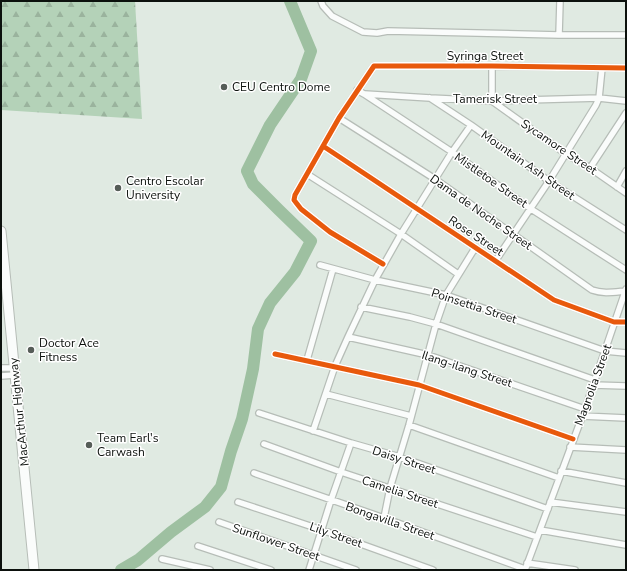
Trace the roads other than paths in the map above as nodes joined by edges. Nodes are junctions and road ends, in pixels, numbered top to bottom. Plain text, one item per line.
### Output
1 (321, 1) edge
2 (560, 1) edge
3 (559, 35) junction
4 (626, 35) edge
5 (492, 66) junction
6 (602, 68) junction
7 (626, 68) edge
8 (357, 90) junction
9 (364, 94) junction
10 (430, 98) junction
11 (599, 98) junction
12 (492, 101) junction
13 (626, 101) edge
14 (626, 113) edge
15 (339, 118) junction
16 (471, 125) junction
17 (323, 146) junction
18 (452, 152) junction
19 (566, 154) junction
20 (590, 168) junction
21 (626, 172) edge
22 (307, 174) junction
23 (435, 179) junction
24 (550, 181) junction
25 (617, 187) junction
26 (626, 193) edge
27 (417, 209) junction
28 (531, 209) junction
29 (626, 230) edge
30 (1, 231) edge
31 (401, 234) junction
32 (514, 235) junction
33 (475, 248) junction
34 (496, 260) junction
35 (383, 264) junction
36 (320, 265) dead end
37 (333, 269) junction
38 (626, 270) edge
39 (458, 274) junction
40 (375, 280) junction
41 (626, 290) edge
42 (446, 295) junction
43 (361, 307) junction
44 (614, 322) junction
45 (626, 322) edge
46 (436, 324) junction
47 (348, 337) junction
48 (605, 351) junction
49 (626, 353) edge
50 (275, 354) dead end
51 (428, 355) junction
52 (306, 360) junction
53 (335, 366) junction
54 (1, 368) edge
55 (14, 372) junction
56 (1, 376) edge
57 (594, 382) junction
58 (419, 385) junction
59 (626, 386) edge
60 (326, 394) junction
61 (585, 409) junction
62 (259, 413) dead end
63 (412, 416) junction
64 (582, 416) junction
65 (626, 418) edge
66 (409, 425) junction
67 (313, 431) junction
68 (573, 439) junction
69 (351, 443) junction
70 (264, 444) dead end
71 (570, 447) junction
72 (626, 450) edge
73 (400, 457) junction
74 (561, 471) junction
75 (341, 472) junction
76 (254, 473) dead end
77 (559, 478) junction
78 (626, 483) edge
79 (390, 488) junction
80 (331, 500) junction
81 (238, 502) dead end
82 (550, 502) junction
83 (548, 509) junction
84 (626, 512) edge
85 (384, 518) junction
86 (219, 522) dead end
87 (322, 530) junction
88 (540, 530) junction
89 (537, 537) junction
90 (626, 545) edge
91 (198, 546) dead end
92 (314, 555) junction
93 (162, 559) dead end
94 (526, 568) edge
95 (34, 570) edge
96 (210, 570) edge
97 (271, 570) edge
98 (309, 570) edge
99 (356, 570) edge
100 (433, 570) edge
101 (575, 570) edge

1 - 3 street
2 - 3 street
3 - 4 street
5 - 6 street, Syringa Street
5 - 8 street, Syringa Street
5 - 12 street
6 - 7 street, Syringa Street
6 - 11 street
8 - 9 street, Mistletoe Street
8 - 15 street
9 - 10 street, Tamerisk Street
9 - 18 street, Mistletoe Street
10 - 12 street, Tamerisk Street
10 - 16 street, Mountain Ash Street
11 - 12 street, Tamerisk Street
11 - 13 street, Tamerisk Street
11 - 19 street
12 - 19 street, Sycamore Street
14 - 20 street
15 - 17 street
15 - 23 street, Dama de Noche Street
16 - 18 street
16 - 24 street, Mountain Ash Street
17 - 22 street
17 - 27 street, Rose Street
18 - 23 street
18 - 28 street, Mistletoe Street
19 - 20 street, Sycamore Street
19 - 24 street
20 - 25 street, Sycamore Street
21 - 25 street
22 - 31 street
22 - 35 street
23 - 27 street
23 - 32 street, Dama de Noche Street
24 - 28 street
24 - 29 street, Mountain Ash Street
25 - 26 street, Sycamore Street
27 - 31 street
27 - 33 street, Rose Street
28 - 32 street
28 - 38 street, Mistletoe Street
30 - 55 highway, MacArthur Highway
31 - 35 street
31 - 39 street
32 - 34 street
32 - 41 street, Dama de Noche Street
33 - 34 street, Rose Street
33 - 39 street
34 - 44 street, Rose Street
35 - 40 street
36 - 37 street, Poinsettia Street
37 - 40 street, Poinsettia Street
37 - 52 street
39 - 42 street
40 - 42 street, Poinsettia Street
40 - 43 street
41 - 44 street, Magnolia Street
42 - 46 street
42 - 48 street, Poinsettia Street
43 - 46 street
43 - 47 street
44 - 45 street, Rose Street
44 - 48 street, Magnolia Street
46 - 51 street
46 - 57 street
47 - 51 street, Ilang-ilang Street
47 - 53 street
48 - 49 street, Poinsettia Street
48 - 57 street, Magnolia Street
50 - 52 street
51 - 58 street
51 - 61 street, Ilang-ilang Street
52 - 53 street
53 - 58 street
53 - 60 street
54 - 55 street
55 - 56 street
55 - 95 highway, MacArthur Highway
57 - 59 street
57 - 61 street, Magnolia Street
58 - 63 street
58 - 68 street
60 - 63 street
60 - 67 street
61 - 64 street, Magnolia Street
62 - 67 street, Daisy Street
63 - 66 street
64 - 65 street
64 - 68 street, Magnolia Street
66 - 73 street
66 - 77 street
67 - 69 street, Daisy Street
68 - 71 street, Magnolia Street
69 - 73 street, Daisy Street
69 - 75 street
70 - 75 street, Camelia Street
71 - 72 street
71 - 74 street, Magnolia Street
73 - 79 street
73 - 83 street, Daisy Street
74 - 77 street, Magnolia Street
74 - 78 street
75 - 79 street, Camelia Street
75 - 80 street
76 - 80 street, Bongavilla Street
77 - 82 street, Magnolia Street
79 - 85 street
79 - 89 street, Camelia Street
80 - 85 street, Bongavilla Street
80 - 87 street
81 - 87 street, Lily Street
82 - 83 street, Magnolia Street
82 - 84 street
83 - 88 street, Magnolia Street
85 - 94 street, Bongavilla Street
86 - 92 street, Sunflower Street
87 - 92 street
87 - 100 street, Lily Street
88 - 89 street, Magnolia Street
88 - 90 street
89 - 94 street, Magnolia Street
91 - 97 street
92 - 98 street
92 - 99 street, Sunflower Street
93 - 96 street
94 - 101 street, Bongavilla Street

